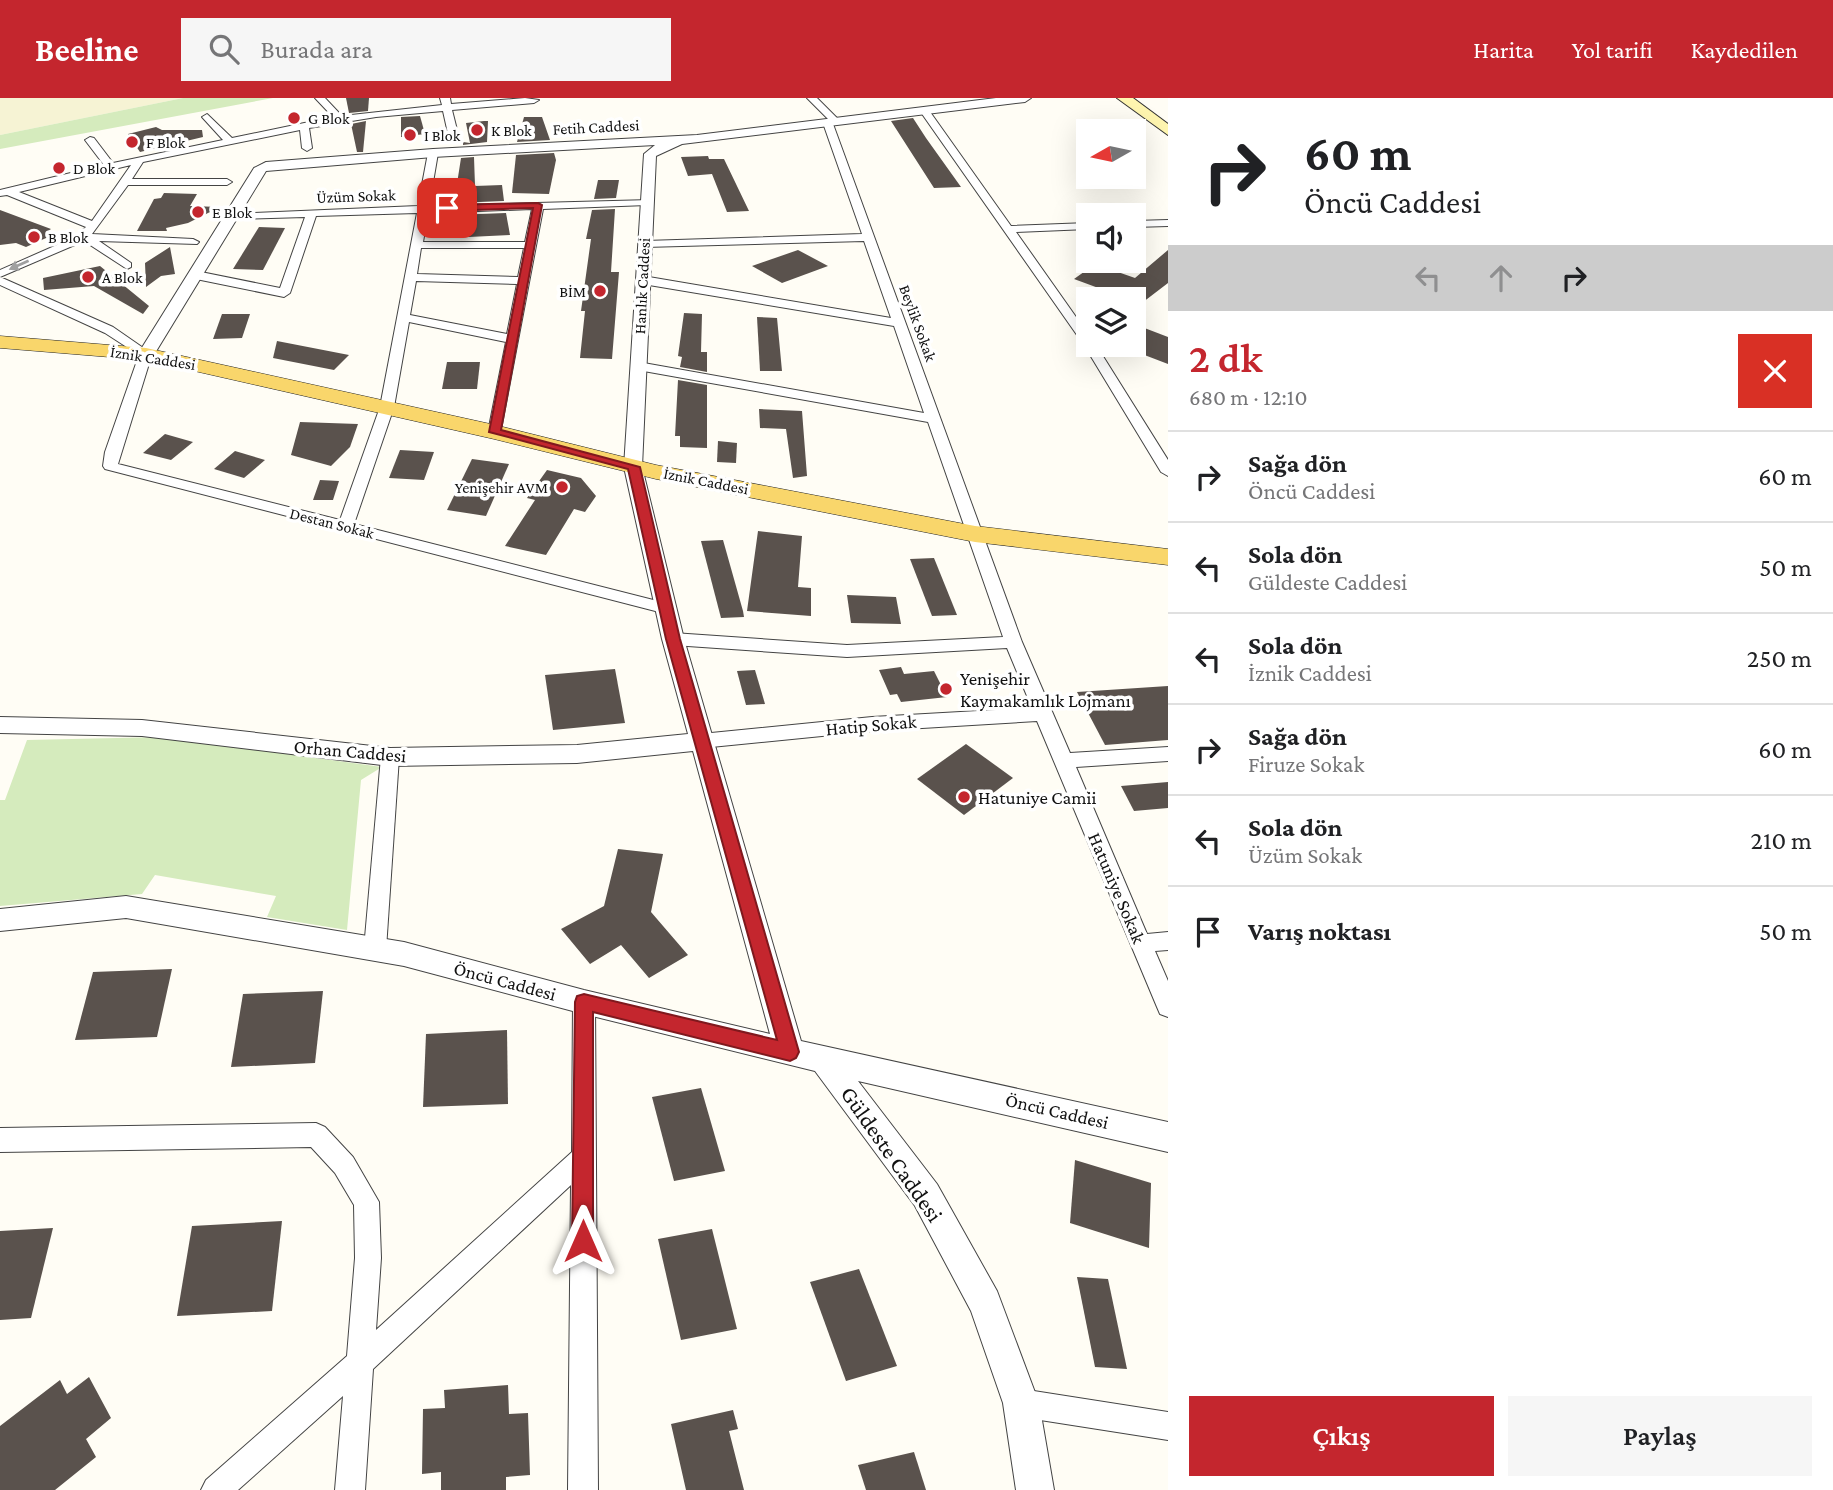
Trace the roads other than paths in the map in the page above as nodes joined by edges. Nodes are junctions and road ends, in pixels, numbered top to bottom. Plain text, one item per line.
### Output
1 (320, 98) edge
2 (812, 98) edge
3 (1025, 98) edge
4 (1124, 98) edge
5 (534, 100) dead end
6 (447, 103) edge
7 (925, 111) junction
8 (207, 117) dead end
9 (340, 119) junction
10 (832, 123) junction
11 (304, 127) junction
12 (1168, 131) edge
13 (454, 138) dead end
14 (90, 140) dead end
15 (230, 142) junction
16 (307, 148) dead end
17 (650, 148) junction
18 (433, 153) junction
19 (140, 160) junction
20 (110, 167) junction
21 (124, 182) junction
22 (227, 182) dead end
23 (2, 191) edge
24 (647, 202) junction
25 (538, 205) junction
26 (425, 209) junction
27 (312, 213) junction
28 (233, 216) junction
29 (1146, 224) edge
30 (1167, 224) edge
31 (94, 226) junction
32 (1076, 226) edge
33 (1009, 229) junction
34 (84, 237) junction
35 (869, 237) junction
36 (193, 242) dead end
37 (645, 244) junction
38 (418, 245) junction
39 (530, 245) junction
40 (127, 265) dead end
41 (0, 274) edge
42 (196, 275) junction
43 (413, 277) junction
44 (24, 280) junction
45 (643, 280) junction
46 (0, 281) edge
47 (523, 281) junction
48 (405, 318) junction
49 (900, 323) junction
50 (1076, 325) edge
51 (512, 339) junction
52 (0, 342) edge
53 (146, 354) junction
54 (1097, 357) edge
55 (638, 366) junction
56 (387, 407) junction
57 (934, 419) junction
58 (495, 432) junction
59 (634, 467) junction
60 (1168, 472) edge
61 (345, 527) junction
62 (975, 534) junction
63 (1168, 557) edge
64 (667, 609) junction
65 (673, 639) junction
66 (1013, 642) junction
67 (1042, 714) junction
68 (0, 726) edge
69 (701, 741) junction
70 (1168, 754) edge
71 (390, 757) junction
72 (1062, 761) junction
73 (0, 919) edge
74 (1168, 941) edge
75 (1142, 943) junction
76 (375, 949) junction
77 (584, 1002) junction
78 (1168, 1007) edge
79 (790, 1052) junction
80 (824, 1058) junction
81 (1168, 1137) edge
82 (0, 1140) edge
83 (583, 1158) junction
84 (362, 1362) junction
85 (1020, 1403) junction
86 (1168, 1426) edge
87 (216, 1490) edge
88 (350, 1490) edge
89 (583, 1490) edge
90 (1035, 1490) edge

1 - 9 street
2 - 10 street
3 - 7 street
4 - 12 main road
5 - 6 street
6 - 9 street
6 - 13 street
7 - 10 street
7 - 33 street
8 - 15 street
9 - 11 street
10 - 17 street
10 - 35 street, Beylik Sokak
11 - 15 street
11 - 16 street
14 - 20 street
15 - 19 street
17 - 18 street, Fetih Caddesi
17 - 24 street, Hanlık Caddesi
18 - 26 street
18 - 28 street, Fetih Caddesi
19 - 20 street
19 - 21 street
20 - 23 street
21 - 22 street
21 - 31 street
23 - 31 street
24 - 25 street, Üzüm Sokak
24 - 37 street, Hanlık Caddesi
25 - 26 street, Üzüm Sokak
25 - 39 street
26 - 27 street, Üzüm Sokak
26 - 38 street
27 - 28 street, Üzüm Sokak
27 - 42 street
28 - 42 street, Fetih Caddesi
29 - 30 street
31 - 34 street
32 - 33 street
33 - 50 street
34 - 36 street
34 - 40 street
34 -> 41 street
34 - 44 street
35 - 37 street
35 - 49 street, Beylik Sokak
37 - 45 street, Hanlık Caddesi
38 - 39 street
38 - 43 street
39 - 47 street
42 - 53 street, Fetih Caddesi
43 - 47 street
43 - 48 street
44 - 46 street
44 - 53 street
45 - 49 street
45 - 55 street, Hanlık Caddesi
47 - 51 street
48 - 51 street
48 - 56 street
49 - 57 street, Beylik Sokak
51 - 58 street
52 - 53 main road, İznik Caddesi
53 - 56 main road, İznik Caddesi
53 - 61 street, Destan Sokak
54 - 60 street
55 - 57 street
55 - 59 street, Hanlık Caddesi
56 - 58 main road, İznik Caddesi
56 - 61 street
57 - 62 street, Beylik Sokak
58 - 59 main road, İznik Caddesi
59 - 62 main road, İznik Caddesi
59 - 64 street
61 - 64 street, Destan Sokak
62 - 63 main road, İznik Caddesi
62 - 66 street, Hatuniye Sokak
64 - 65 street
65 - 66 street
65 - 69 street
66 - 67 street, Hatuniye Sokak
67 - 69 street, Hatip Sokak
67 - 72 street, Hatuniye Sokak
68 - 71 street, Orhan Caddesi
69 - 71 street, Orhan Caddesi
69 - 79 street
70 - 72 street
71 - 76 street
72 - 75 street, Hatuniye Sokak
73 - 76 street, Öncü Caddesi
74 - 75 street
75 - 78 street, Hatuniye Sokak
76 - 77 street, Öncü Caddesi
77 - 79 street, Öncü Caddesi
77 - 83 street
79 - 80 street, Öncü Caddesi
80 - 81 street, Öncü Caddesi
80 - 85 street, Güldeste Caddesi
82 - 84 street
83 - 84 street
83 - 89 street
84 - 87 street
84 - 88 street
85 - 86 street
85 - 90 street, Güldeste Caddesi

